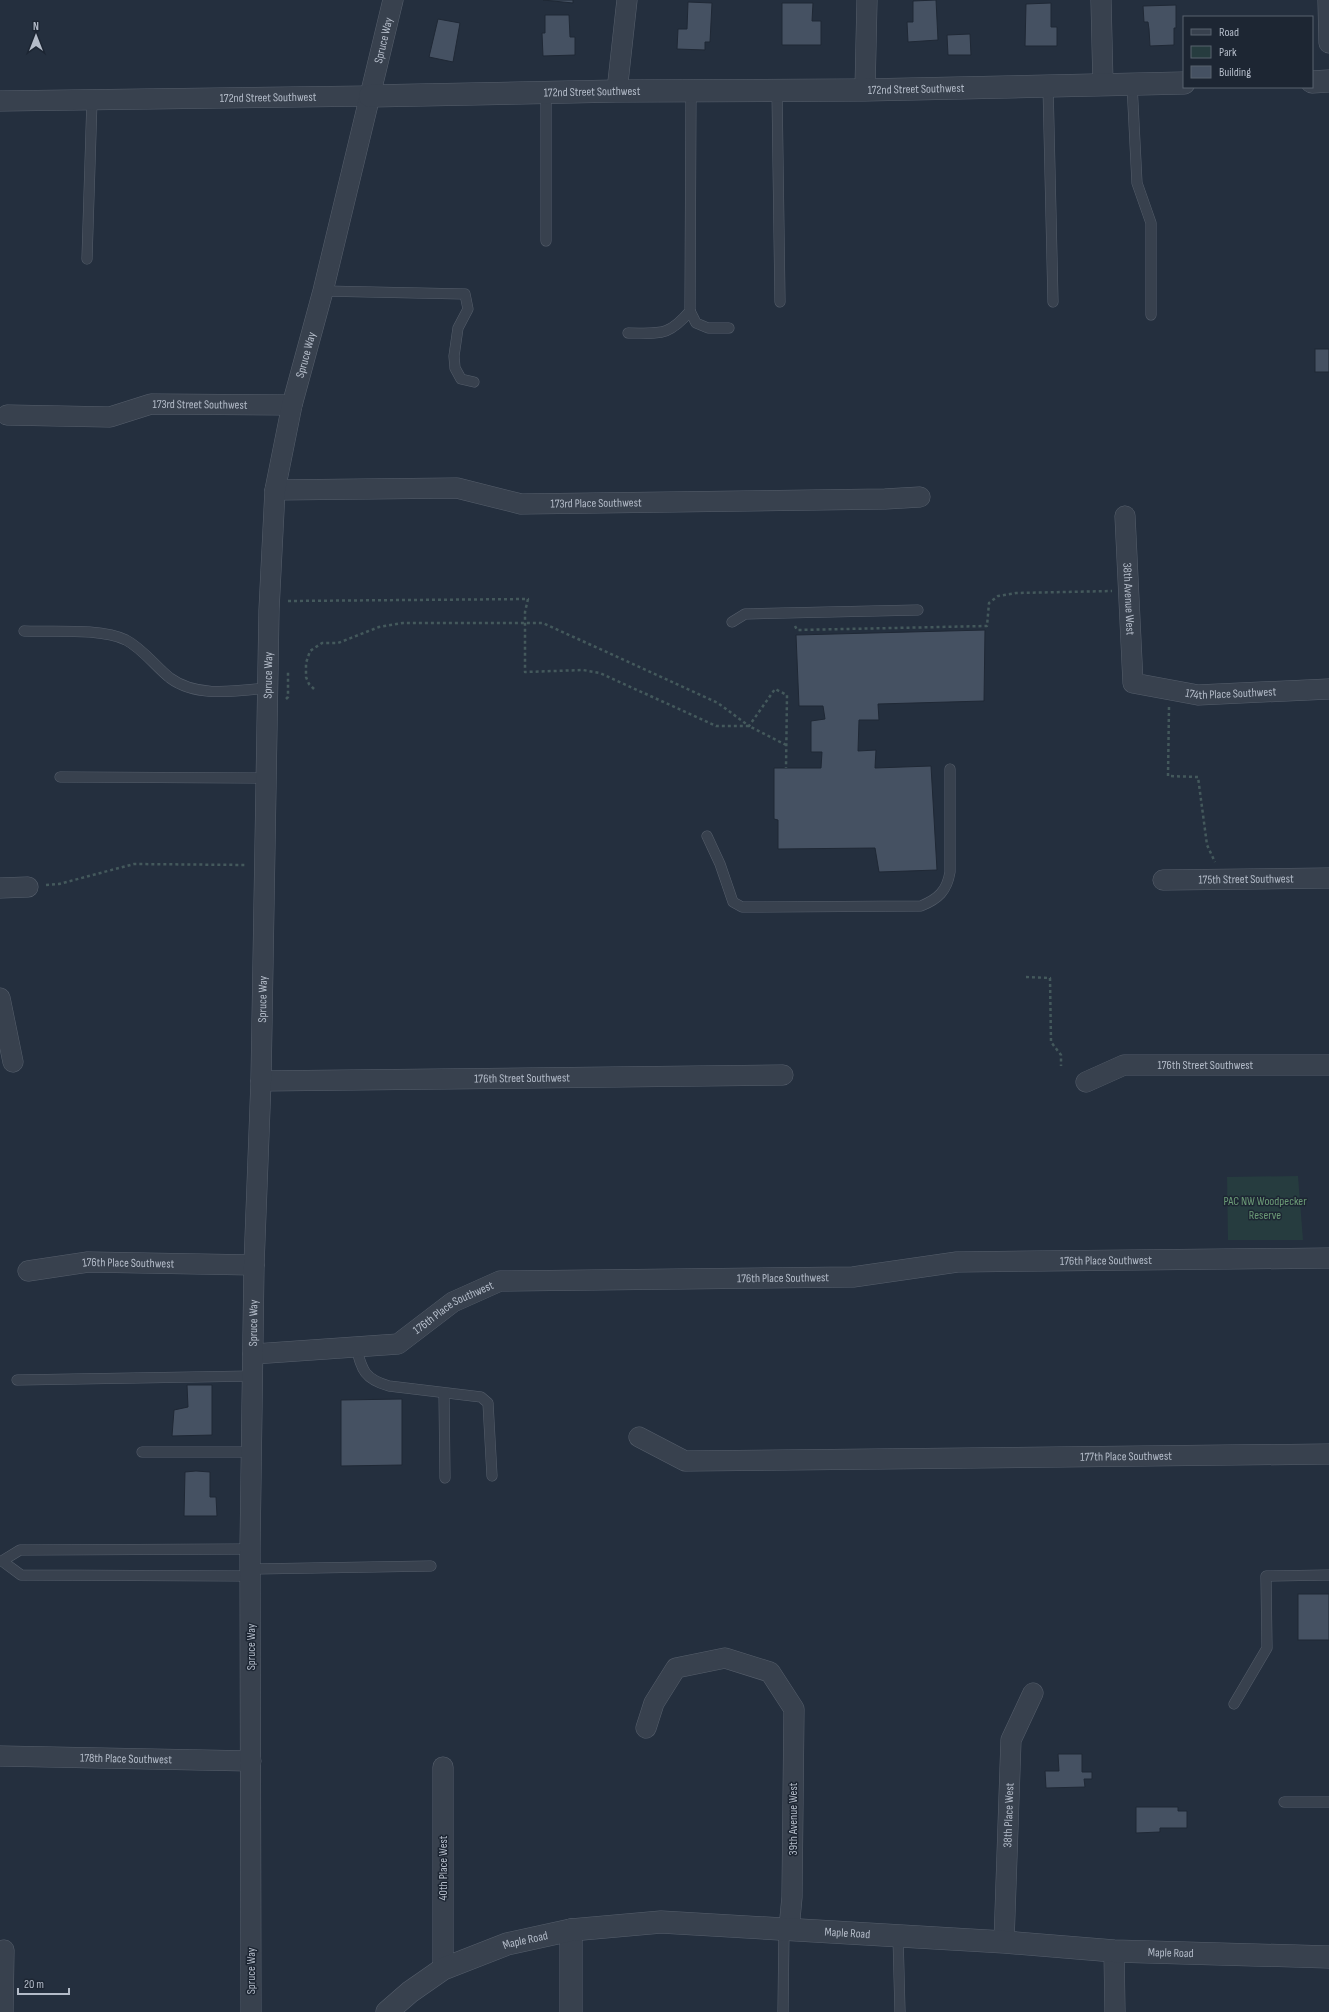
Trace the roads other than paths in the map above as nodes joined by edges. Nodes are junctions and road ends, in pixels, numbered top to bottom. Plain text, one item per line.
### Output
1 (394, 0) edge
2 (627, 0) edge
3 (867, 0) edge
4 (1101, 0) edge
5 (1328, 0) edge
6 (1329, 43) edge
7 (1329, 81) edge
8 (1313, 82) edge
9 (1183, 83) edge
10 (1103, 84) junction
11 (1132, 84) junction
12 (1048, 85) junction
13 (777, 90) junction
14 (865, 90) junction
15 (617, 91) junction
16 (691, 91) junction
17 (546, 92) junction
18 (370, 96) junction
19 (92, 100) junction
20 (0, 101) edge
21 (546, 241) dead end
22 (86, 259) dead end
23 (323, 291) junction
24 (780, 302) dead end
25 (1053, 302) dead end
26 (690, 311) junction
27 (1151, 316) dead end
28 (729, 328) dead end
29 (628, 333) dead end
30 (474, 382) dead end
31 (292, 405) junction
32 (7, 415) dead end
33 (274, 490) junction
34 (920, 497) dead end
35 (1125, 516) dead end
36 (918, 610) dead end
37 (732, 622) dead end
38 (24, 631) dead end
39 (1133, 683) joint
40 (267, 688) junction
41 (1329, 689) edge
42 (950, 769) dead end
43 (60, 777) dead end
44 (266, 778) junction
45 (707, 836) dead end
46 (1329, 878) edge
47 (1163, 880) dead end
48 (28, 887) road end
49 (0, 888) edge
50 (0, 998) edge
51 (13, 1062) dead end
52 (1329, 1065) edge
53 (783, 1075) dead end
54 (260, 1081) junction
55 (1086, 1082) dead end
56 (1329, 1258) edge
57 (254, 1265) junction
58 (28, 1271) dead end
59 (356, 1347) junction
60 (254, 1354) junction
61 (253, 1376) junction
62 (17, 1380) dead end
63 (444, 1393) junction
64 (639, 1437) dead end
65 (142, 1452) dead end
66 (252, 1452) junction
67 (1329, 1454) edge
68 (492, 1476) dead end
69 (445, 1478) dead end
70 (250, 1549) junction
71 (431, 1566) dead end
72 (250, 1572) junction
73 (1329, 1575) edge
74 (1033, 1693) dead end
75 (1234, 1704) dead end
76 (646, 1728) dead end
77 (0, 1756) edge
78 (251, 1761) junction
79 (443, 1767) dead end
80 (1284, 1802) dead end
81 (1329, 1802) edge
82 (786, 1929) junction
83 (571, 1930) junction
84 (898, 1936) junction
85 (1004, 1942) junction
86 (4, 1950) dead end
87 (1114, 1951) junction
88 (1329, 1957) edge
89 (443, 1969) junction
90 (3, 2012) edge
91 (251, 2012) edge
92 (387, 2012) edge
93 (571, 2012) edge
94 (783, 2012) edge
95 (900, 2012) edge
96 (1116, 2012) edge

1 - 18 street, Spruce Way
2 - 15 street
3 - 14 street
4 - 10 street
5 - 6 street
7 - 8 street
9 - 11 street, 172nd Street Southwest
10 - 11 street, 172nd Street Southwest
10 - 12 street, 172nd Street Southwest
11 - 27 lane
12 - 14 street, 172nd Street Southwest
12 - 25 lane
13 - 14 street, 172nd Street Southwest
13 - 16 street, 172nd Street Southwest
13 - 24 lane
15 - 16 street, 172nd Street Southwest
15 - 17 street, 172nd Street Southwest
16 - 26 lane
17 - 18 street, 172nd Street Southwest
17 - 21 lane
18 - 19 street, 172nd Street Southwest
18 - 23 street, Spruce Way
19 - 20 street, 172nd Street Southwest
19 - 22 lane
23 - 30 lane
23 - 31 street, Spruce Way
26 - 28 lane
26 - 29 lane
31 - 32 street, 173rd Street Southwest
31 - 33 street, Spruce Way
33 - 34 street, 173rd Place Southwest
33 - 40 street, Spruce Way
35 - 39 street, 38th Avenue West
36 - 37 lane
38 - 40 lane
39 - 41 street, 174th Place Southwest
40 - 44 street, Spruce Way
42 - 45 lane
43 - 44 lane
44 - 54 street, Spruce Way
46 - 47 street, 175th Street Southwest
48 - 49 street
50 - 51 street
52 - 55 street, 176th Street Southwest
53 - 54 street, 176th Street Southwest
54 - 57 street, Spruce Way
56 - 59 street, 176th Place Southwest
57 - 58 street, 176th Place Southwest
57 - 60 street, Spruce Way
59 - 60 street, 176th Place Southwest
59 - 63 lane
60 - 61 street, Spruce Way
61 - 62 lane
61 - 66 street, Spruce Way
63 - 68 lane
63 - 69 lane
64 - 67 street, 177th Place Southwest
65 - 66 lane
66 - 70 street, Spruce Way
70 - 72 street, Spruce Way
70 - 72 lane
71 - 72 lane
72 - 78 street, Spruce Way
73 - 75 lane
74 - 85 street, 38th Place West
76 - 82 street, 39th Avenue West
77 - 78 street, 178th Place Southwest
78 - 91 street, Spruce Way
79 - 89 street, 40th Place West
80 - 81 lane
82 - 83 street, Maple Road
82 - 84 street, Maple Road
82 - 94 lane
83 - 89 street, Maple Road
83 - 93 street
84 - 85 street, Maple Road
84 - 95 lane
85 - 87 street, Maple Road
86 - 90 street
87 - 88 street, Maple Road
87 - 96 street
89 - 92 street, Maple Road

